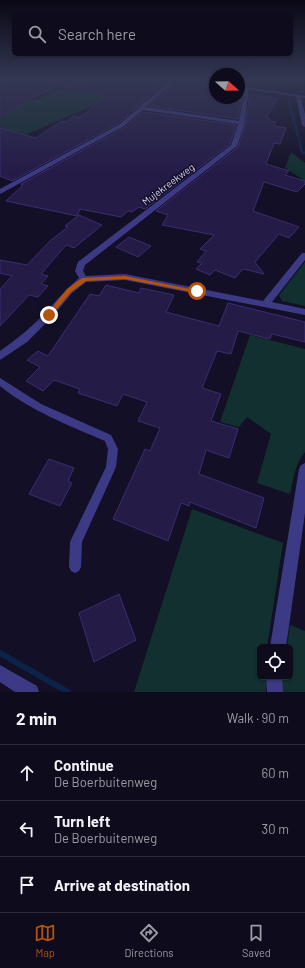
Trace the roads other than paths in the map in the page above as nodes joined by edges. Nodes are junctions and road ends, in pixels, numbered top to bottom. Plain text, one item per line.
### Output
1 (139, 110) edge
2 (157, 110) edge
3 (243, 110) edge
4 (301, 110) edge
5 (240, 123) junction
6 (305, 125) edge
7 (0, 192) edge
8 (305, 255) edge
9 (84, 279) junction
10 (266, 304) junction
11 (305, 312) edge
12 (0, 356) edge
13 (0, 381) edge
14 (305, 469) edge
15 (74, 567) dead end
16 (278, 644) edge
17 (0, 673) edge
18 (274, 680) edge
19 (31, 692) edge
20 (275, 692) edge

1 - 7 street
2 - 5 street
3 - 5 street, Mujekreekweg
4 - 6 street
5 - 9 street, Mujekreekweg
8 - 10 street
9 - 10 street
9 - 12 street
10 - 11 street
13 - 15 lane
14 - 16 street
17 - 19 street
18 - 20 street

